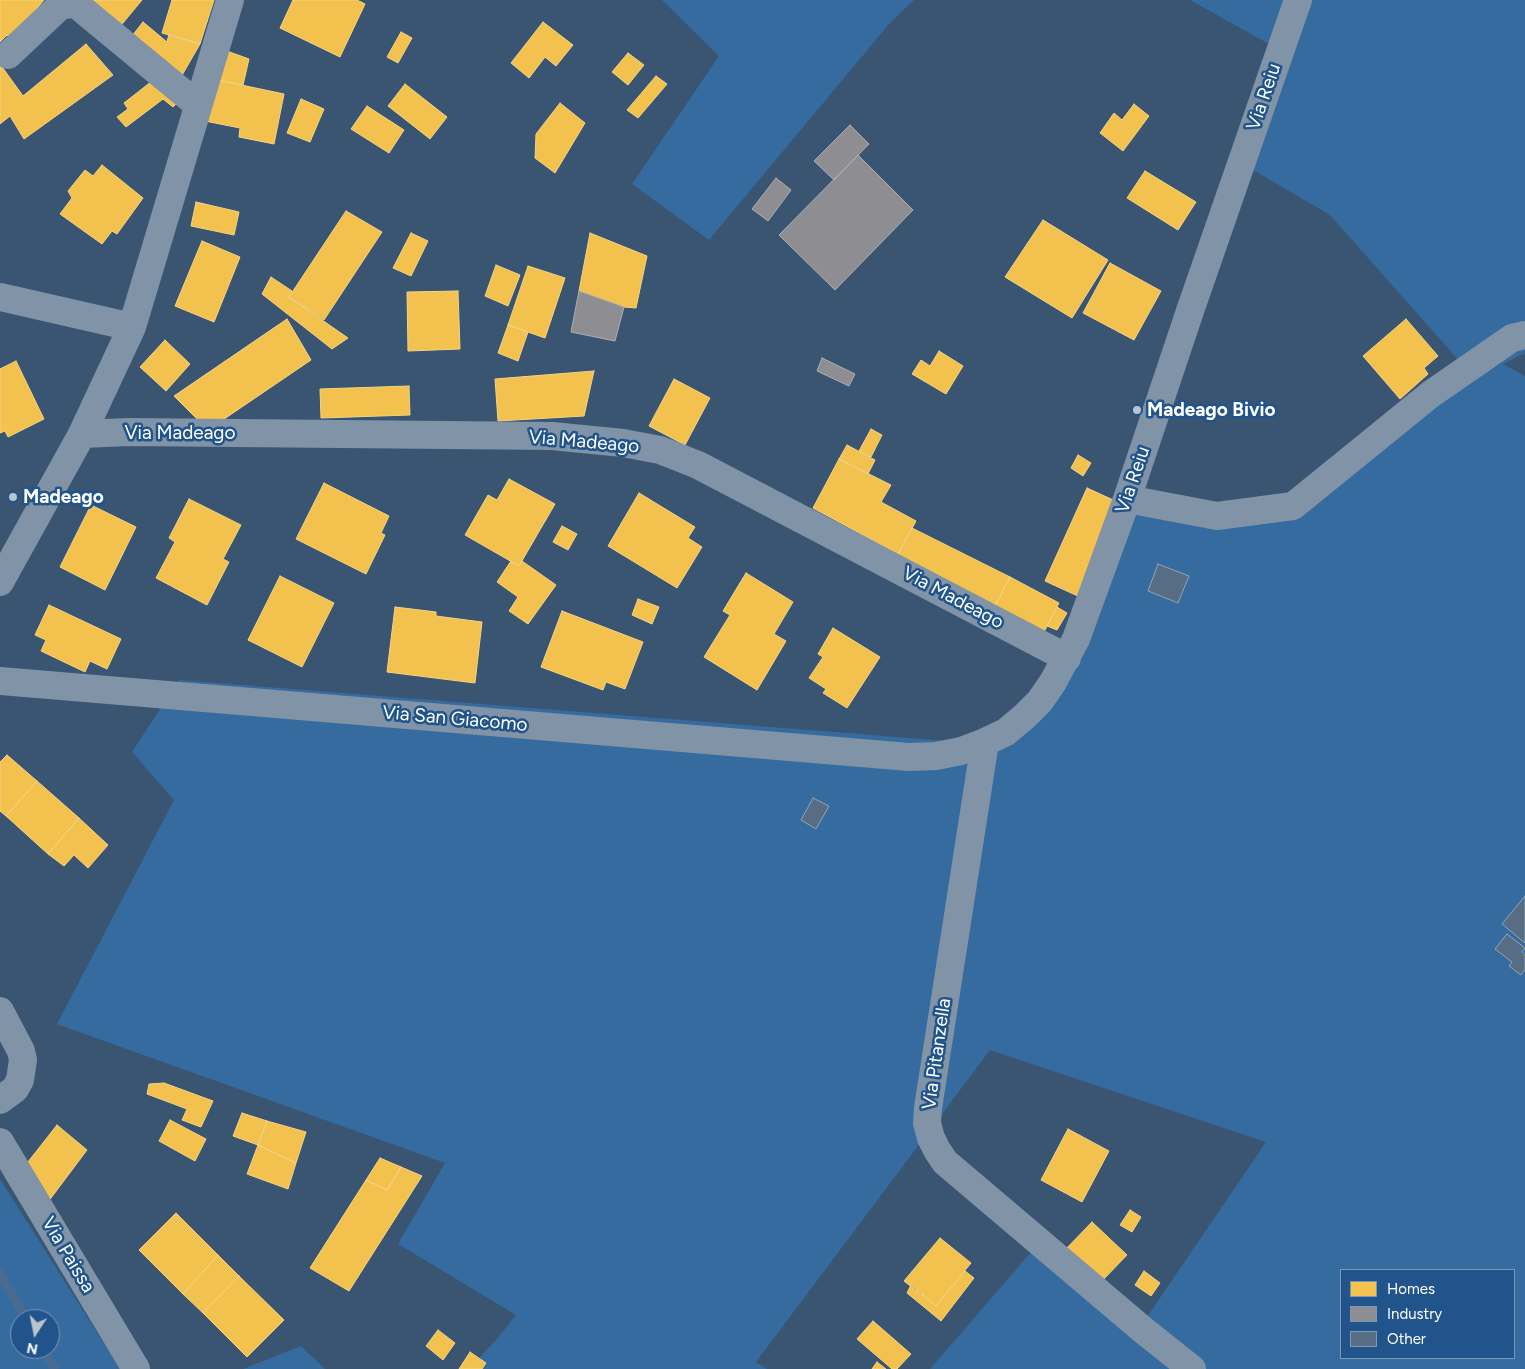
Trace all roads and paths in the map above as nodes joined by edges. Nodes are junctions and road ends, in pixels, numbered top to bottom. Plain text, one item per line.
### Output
1 (230, 0) edge
2 (1298, 0) edge
3 (8, 55) dead end
4 (198, 105) junction
5 (0, 297) edge
6 (132, 327) junction
7 (1525, 334) edge
8 (82, 434) junction
9 (1127, 499) junction
10 (0, 582) edge
11 (1067, 658) junction
12 (0, 681) edge
13 (985, 742) junction
14 (909, 757) joint
15 (0, 1011) edge
16 (0, 1100) edge
17 (0, 1142) edge
18 (136, 1369) edge
19 (1192, 1369) edge

1 - 4 street
2 - 9 street, Via Reiu
3 - 4 street
4 - 6 street
5 - 6 street
6 - 8 street
7 - 9 street
8 - 10 street
8 - 11 street, Via Madeago
9 - 11 street, Via Reiu
11 - 13 street, Via Reiu
12 - 14 street, Via San Giacomo
13 - 14 street, Via Reiu
13 - 19 street, Via Pitanzella
15 - 16 street
17 - 18 street, Via Paissa

